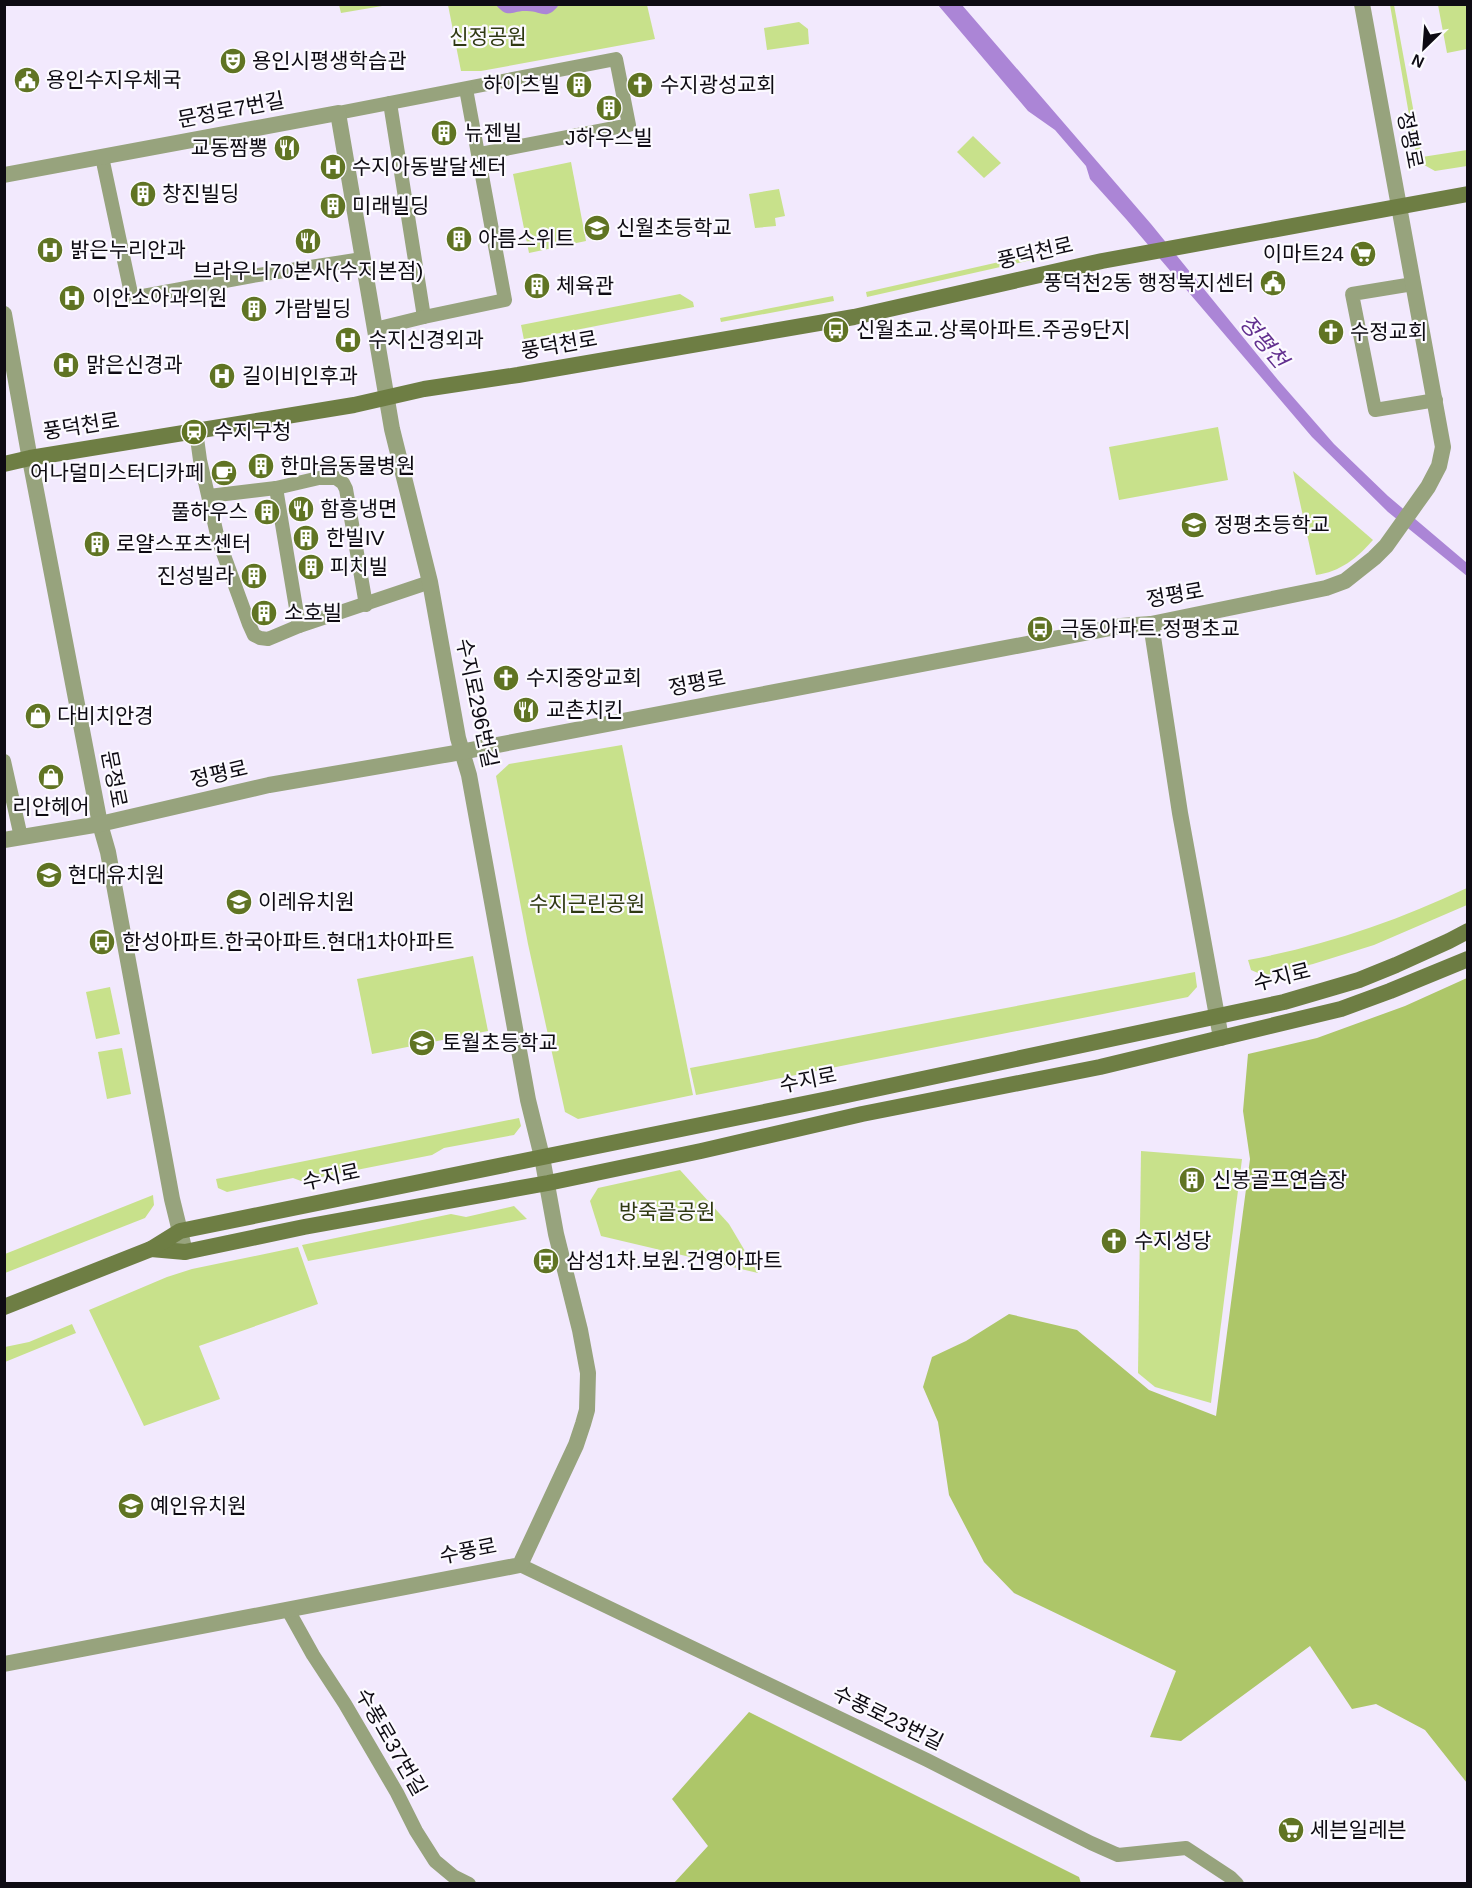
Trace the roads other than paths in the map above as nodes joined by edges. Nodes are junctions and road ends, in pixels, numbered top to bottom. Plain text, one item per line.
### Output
1 (1362, 4) edge
2 (466, 89) junction
3 (390, 103) junction
4 (338, 113) junction
5 (479, 154) junction
6 (102, 157) junction
7 (4, 176) edge
8 (1467, 194) edge
9 (1400, 206) junction
10 (363, 258) junction
11 (1413, 284) junction
12 (4, 314) edge
13 (424, 316) junction
14 (375, 329) junction
15 (386, 397) junction
16 (1436, 400) junction
17 (196, 431) junction
18 (30, 458) junction
19 (4, 464) edge
20 (276, 488) junction
21 (209, 496) junction
22 (430, 582) junction
23 (366, 605) junction
24 (1151, 624) junction
25 (299, 626) junction
26 (462, 751) junction
27 (4, 761) edge
28 (100, 824) junction
29 (13, 839) edge
30 (1467, 931) edge
31 (1467, 959) edge
32 (1217, 1015) junction
33 (1221, 1038) junction
34 (542, 1157) junction
35 (548, 1183) junction
36 (180, 1231) junction
37 (151, 1249) junction
38 (185, 1252) junction
39 (4, 1307) edge
40 (520, 1565) junction
41 (288, 1610) junction
42 (4, 1664) edge
43 (469, 1884) edge
44 (1237, 1884) edge

1 - 9 street, 정평로
2 - 3 street, 문정로7번길
2 - 5 street
2 - 5 street, 문정로7번길
3 - 4 street, 문정로7번길
3 - 13 street
4 - 6 street, 문정로7번길
4 - 10 street, 수지로296번길
5 - 13 street
6 - 7 street, 문정로7번길
6 - 10 street
8 - 9 main road
9 - 11 street, 정평로
9 - 15 main road, 풍덕천로
10 - 14 street, 수지로296번길
11 - 16 street, 정평로
11 - 16 street
12 - 18 street, 문정로
13 - 14 street
14 - 15 street, 수지로296번길
15 - 17 main road, 풍덕천로
15 - 22 street, 수지로296번길
16 - 24 street, 정평로
17 - 18 main road, 풍덕천로
17 - 21 street
18 - 19 main road, 풍덕천로
18 - 28 street, 문정로
20 - 21 street
20 - 23 street
20 - 25 street
21 - 25 street
22 - 23 street
22 - 26 street, 수지로296번길
23 - 25 street
24 - 26 street, 정평로
24 - 32 street
26 - 28 street, 정평로
26 - 34 street, 수지로296번길
27 - 29 street
28 - 29 street, 정평로
28 - 36 street, 문정로
30 - 32 main road, 수지로
31 - 33 main road, 수지로
32 - 33 street
32 - 34 main road, 수지로
33 - 35 main road, 수지로
34 - 35 street, 수풍로
34 - 36 main road, 수지로
35 - 38 main road, 수지로
35 - 40 street, 수풍로
36 - 37 main road, 수지로
36 - 38 street, 문정로
37 - 38 main road, 수지로
37 - 39 main road, 수지로
40 - 41 street, 수풍로
40 - 44 street, 수풍로23번길
41 - 42 street, 수풍로
41 - 43 street, 수풍로37번길

